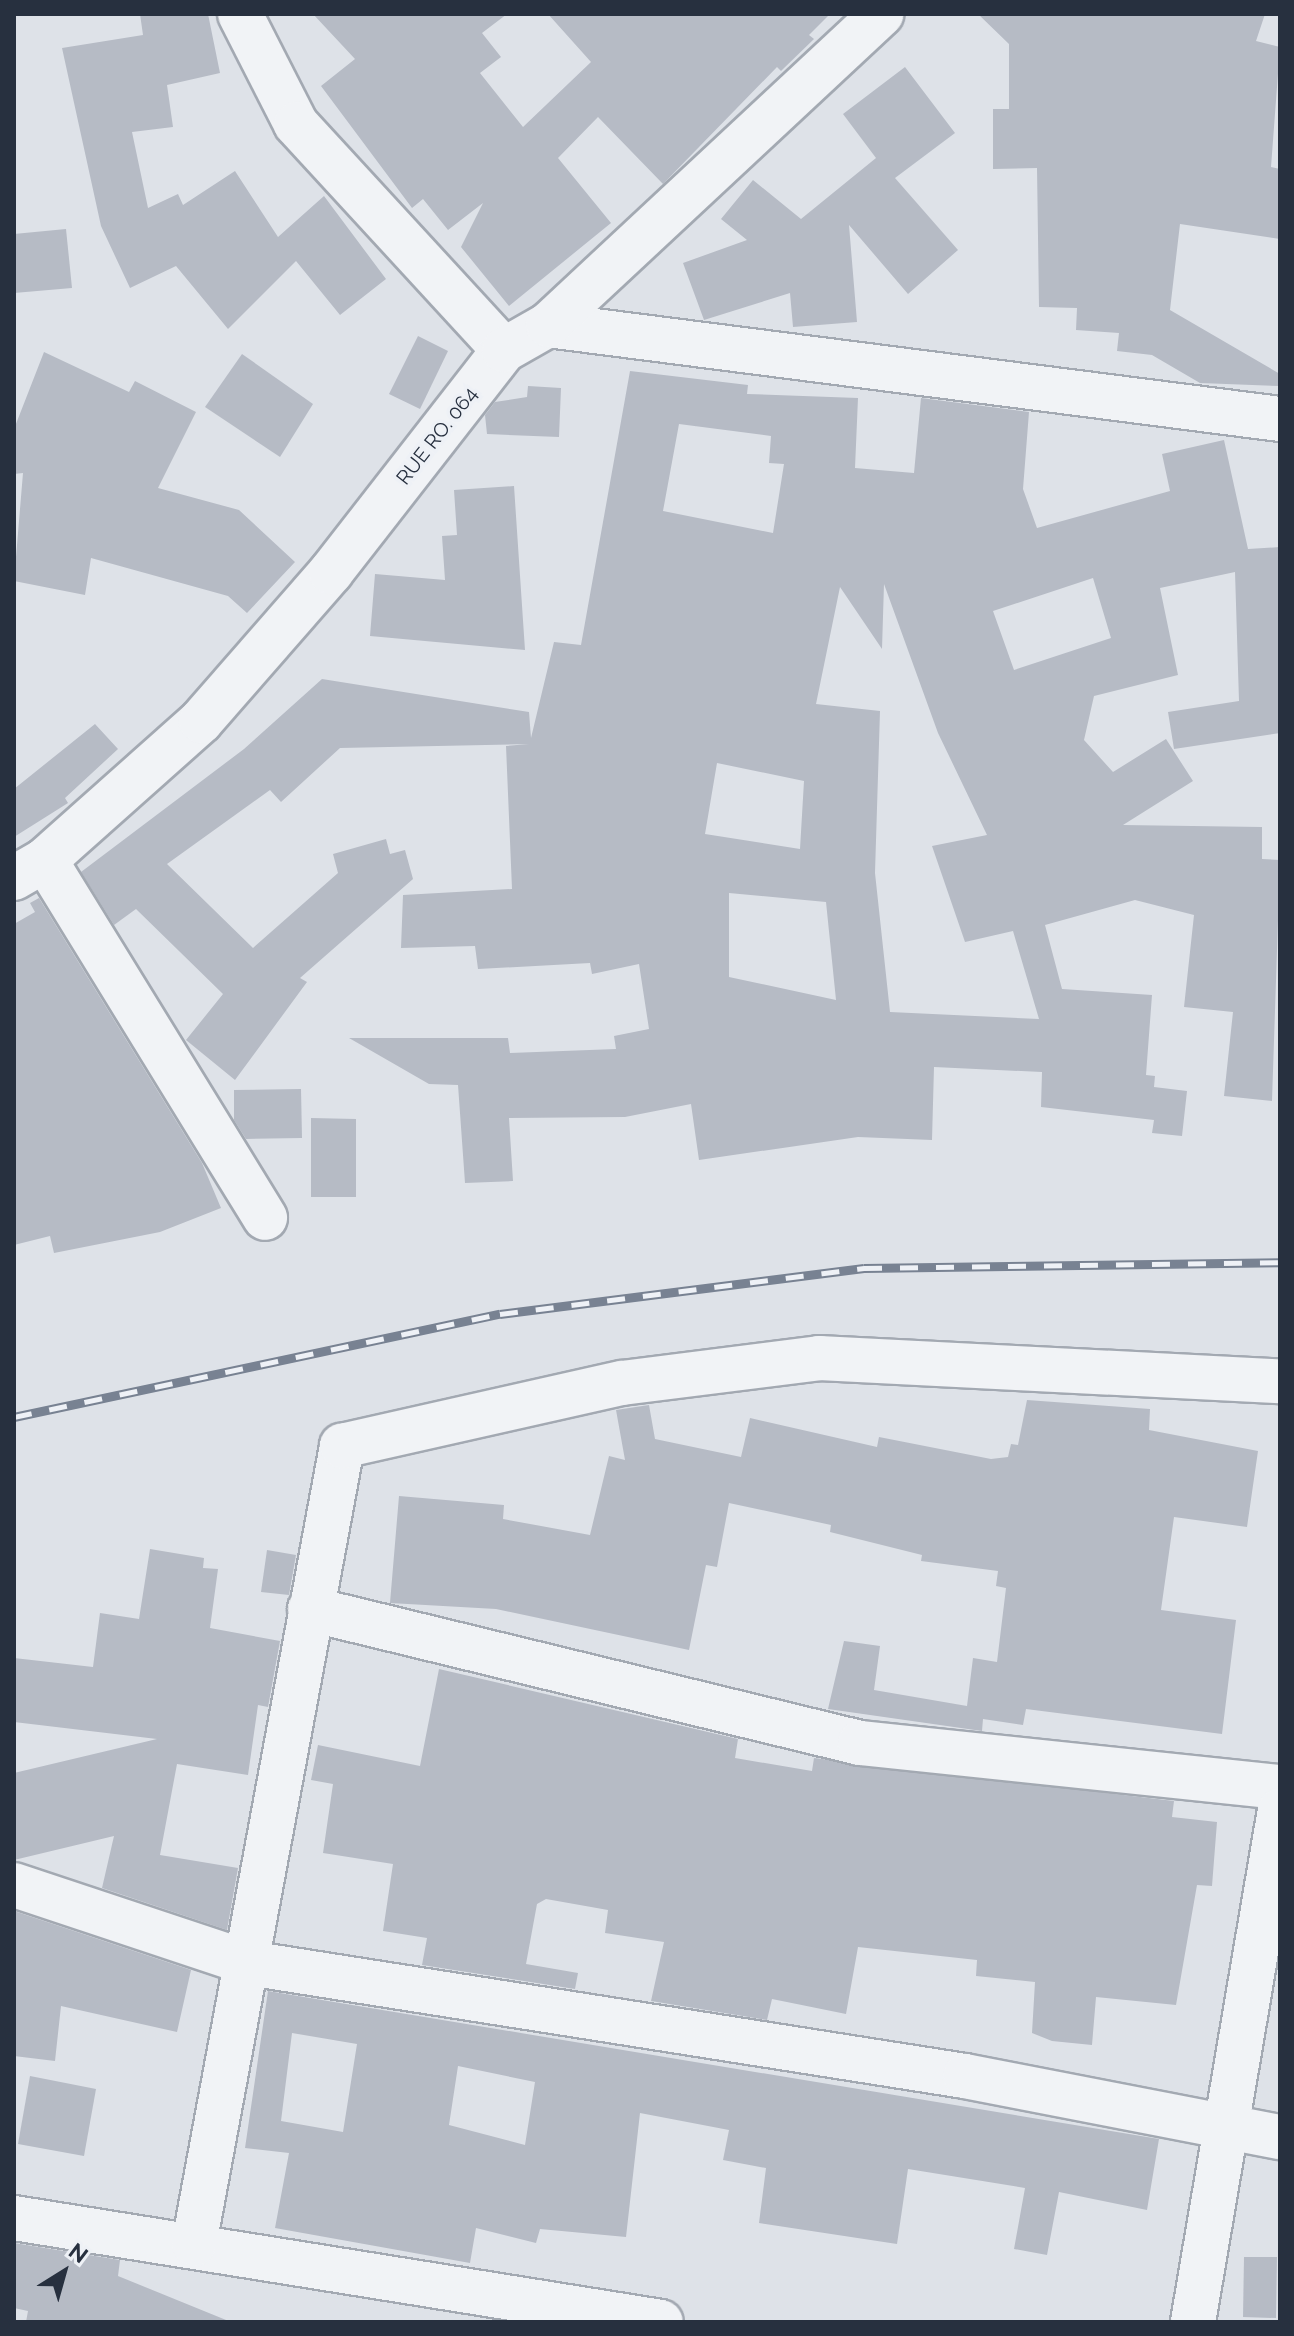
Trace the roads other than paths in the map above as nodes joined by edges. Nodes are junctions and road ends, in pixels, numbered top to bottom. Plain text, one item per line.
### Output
1 (240, 14) edge
2 (882, 14) edge
3 (548, 325) junction
4 (504, 350) junction
5 (1280, 419) edge
6 (30, 869) edge
7 (265, 1218) dead end
8 (1280, 1381) edge
9 (310, 1609) junction
10 (1280, 1787) edge
11 (1280, 1810) edge
12 (14, 1885) edge
13 (248, 1963) junction
14 (1227, 2128) junction
15 (1280, 2137) edge
16 (14, 2218) edge
17 (194, 2244) junction
18 (661, 2322) edge
19 (1193, 2322) edge

1 - 4 street
2 - 3 street, RUE RO. 064
3 - 4 street, RUE RO. 064
3 - 5 street
4 - 6 street, RUE RO. 064
6 - 7 street
8 - 9 street
9 - 10 street
9 - 13 street
11 - 14 street
12 - 13 street
13 - 14 street
13 - 17 street
14 - 15 street
14 - 19 street
16 - 17 street
17 - 18 street

